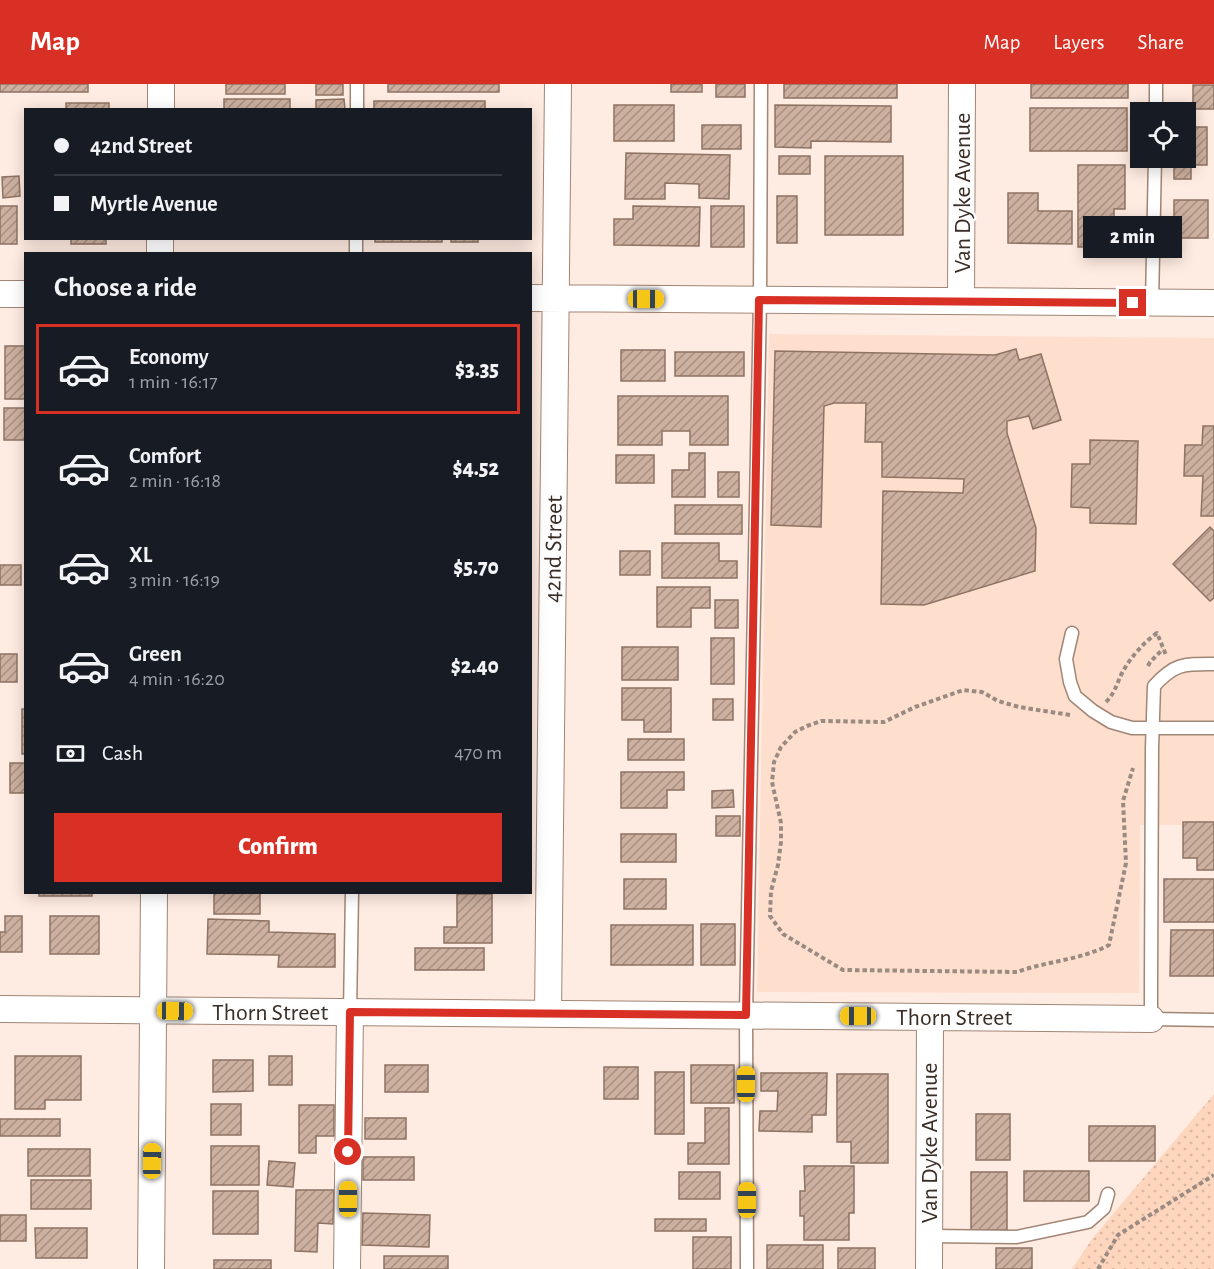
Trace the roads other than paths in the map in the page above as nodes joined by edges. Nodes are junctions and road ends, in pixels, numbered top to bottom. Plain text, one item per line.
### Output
1 (161, 84) edge
2 (357, 84) edge
3 (558, 84) edge
4 (761, 84) edge
5 (962, 84) edge
6 (1156, 84) edge
7 (1156, 102) edge
8 (161, 108) edge
9 (357, 108) edge
10 (1155, 168) edge
11 (0, 294) edge
12 (24, 294) edge
13 (543, 298) edge
14 (759, 300) junction
15 (961, 301) junction
16 (1152, 303) junction
17 (1214, 303) edge
18 (1072, 633) dead end
19 (1214, 664) edge
20 (1146, 728) junction
21 (1214, 728) edge
22 (154, 894) edge
23 (352, 894) edge
24 (0, 1009) edge
25 (153, 1011) junction
26 (350, 1012) junction
27 (548, 1014) junction
28 (746, 1015) junction
29 (930, 1017) junction
30 (1151, 1019) junction
31 (1214, 1020) edge
32 (1108, 1194) dead end
33 (928, 1236) junction
34 (151, 1269) edge
35 (347, 1269) edge
36 (747, 1269) edge
37 (929, 1269) edge

1 - 8 street
2 - 9 lane
3 - 13 street, 42nd Street
4 - 14 lane
5 - 15 street, Van Dyke Avenue
6 - 7 lane
10 - 16 lane
11 - 12 street
13 - 14 street
13 - 27 street, 42nd Street
14 - 15 street
14 - 28 lane
15 - 16 street
16 - 17 street
18 - 20 lane
19 - 20 lane
20 - 21 lane
20 - 30 lane
22 - 25 street
23 - 26 lane
24 - 25 street, Thorn Street
25 - 26 street, Thorn Street
25 - 34 street
26 - 27 street, Thorn Street
26 - 35 street
27 - 28 street, Thorn Street
28 - 29 street, Thorn Street
28 - 36 lane
29 - 30 street, Thorn Street
29 - 33 street, Van Dyke Avenue
30 - 31 lane
32 - 33 lane
33 - 37 street, Van Dyke Avenue

